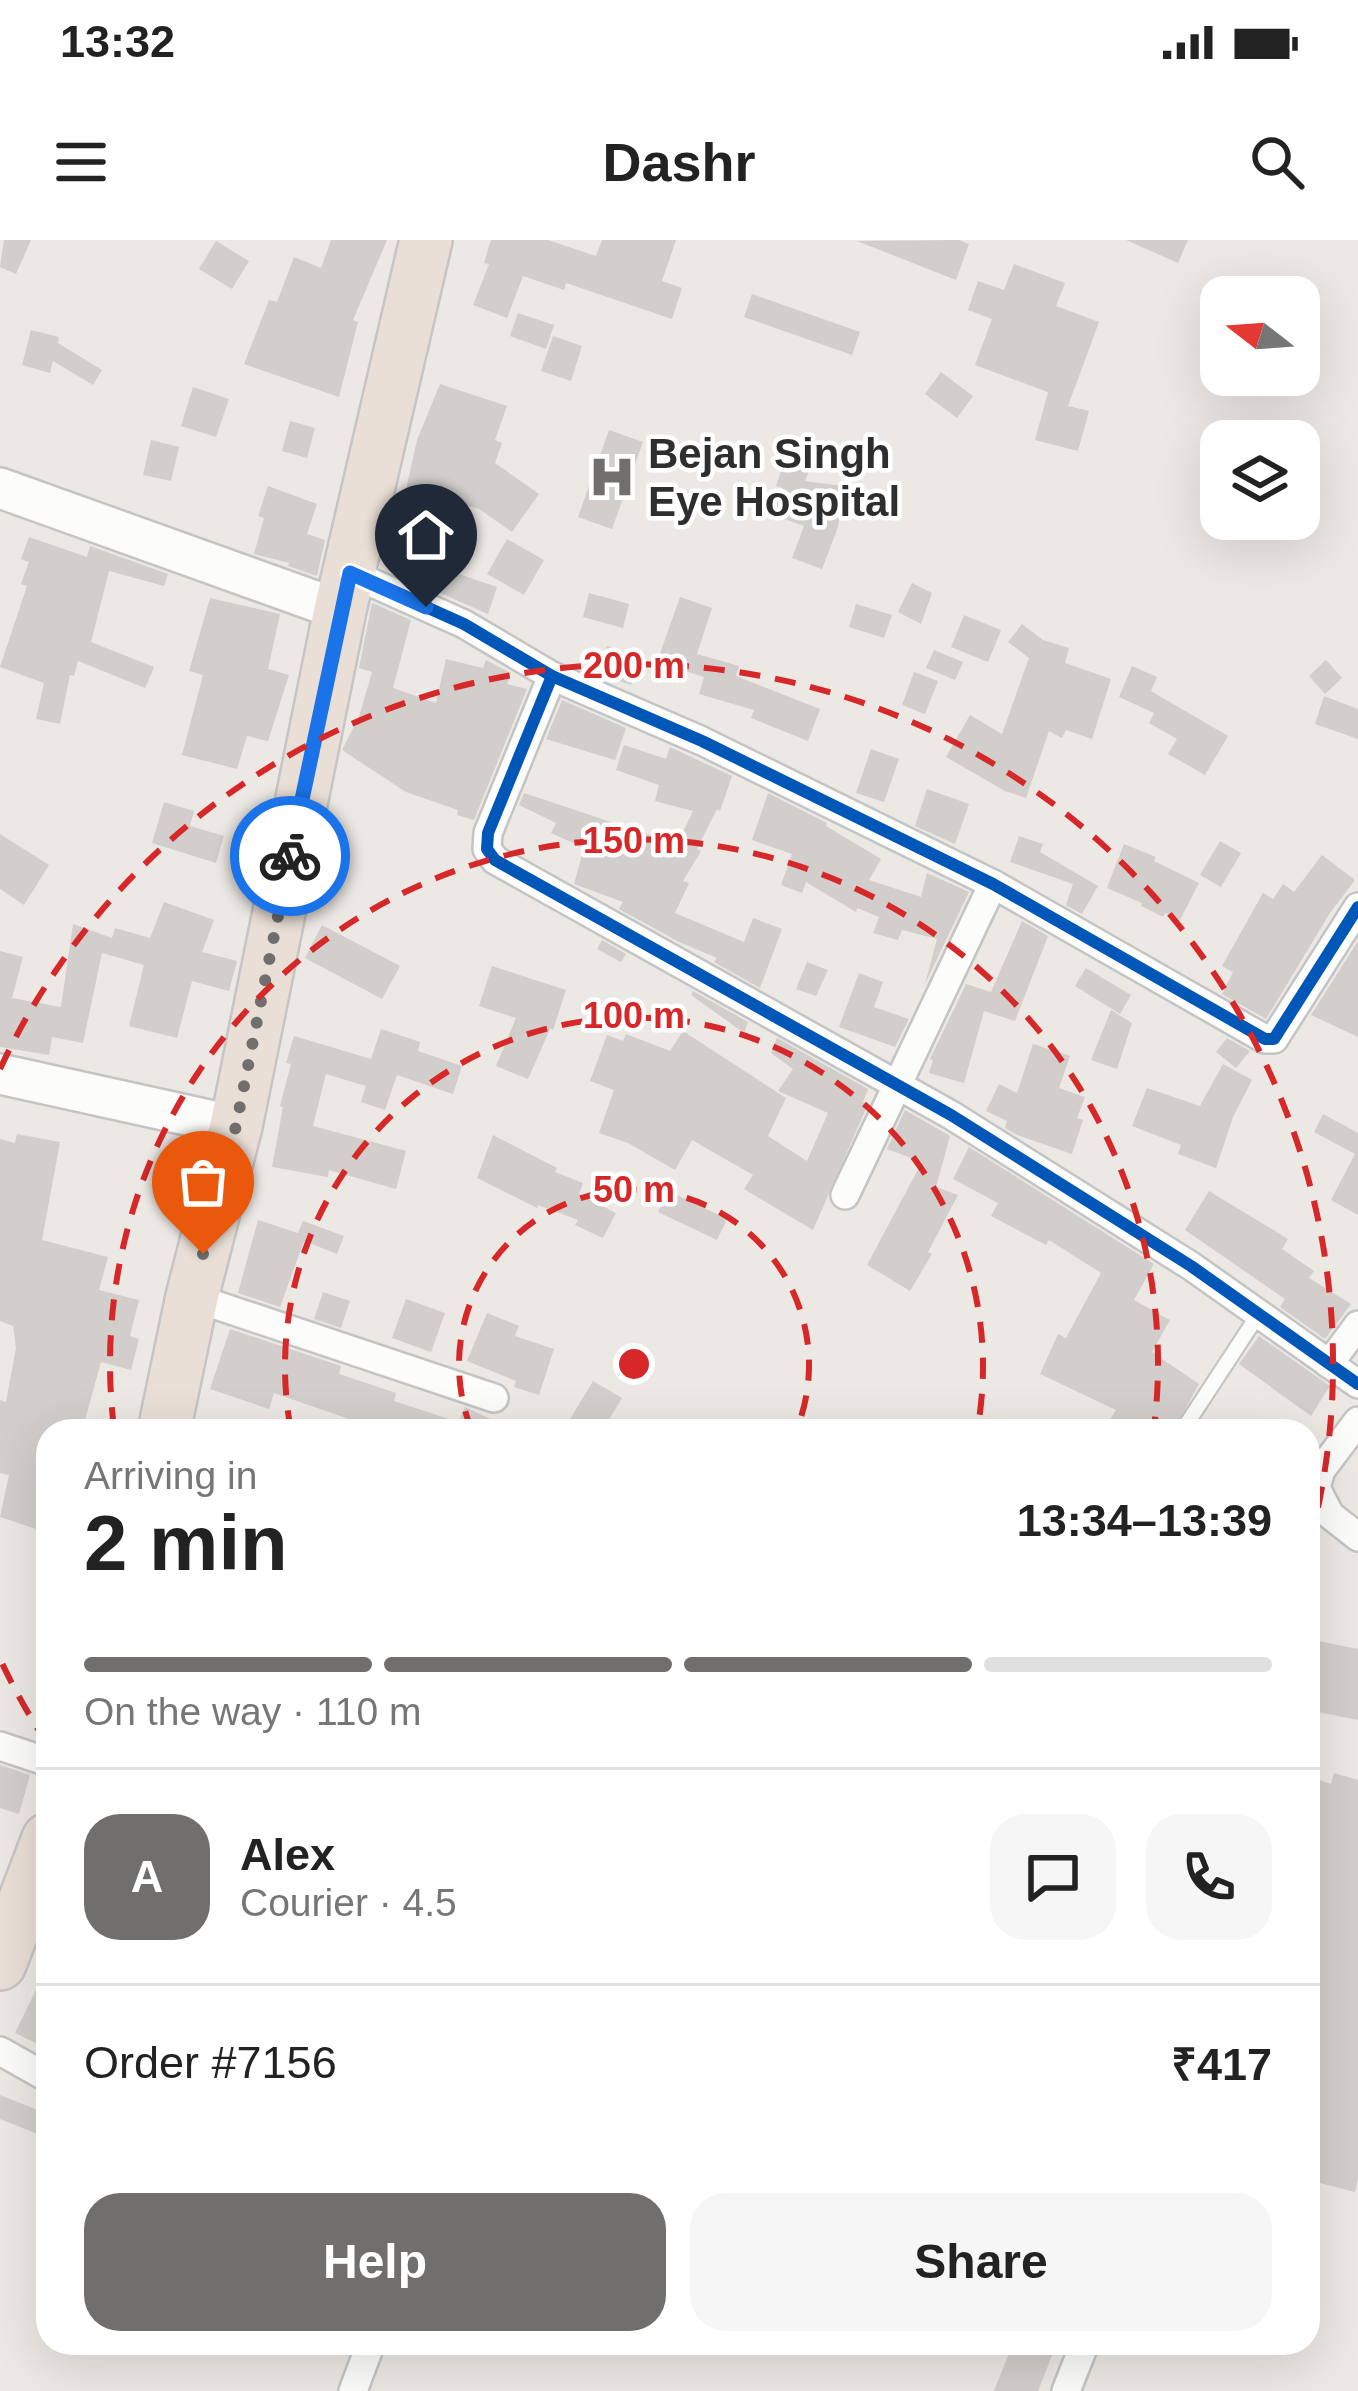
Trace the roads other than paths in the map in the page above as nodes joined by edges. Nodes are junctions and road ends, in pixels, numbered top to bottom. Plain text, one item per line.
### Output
1 (426, 240) edge
2 (0, 488) edge
3 (345, 592) junction
4 (552, 676) junction
5 (993, 884) junction
6 (1358, 907) edge
7 (0, 1074) edge
8 (899, 1086) junction
9 (236, 1126) junction
10 (845, 1195) dead end
11 (192, 1297) junction
12 (1258, 1315) junction
13 (1358, 1325) edge
14 (1329, 1364) junction
15 (1358, 1384) edge
16 (494, 1398) dead end
17 (167, 1419) edge
18 (1190, 1419) edge
19 (1358, 1421) edge
20 (1320, 1474) edge
21 (1320, 1496) edge
22 (1358, 1537) edge
23 (0, 1746) edge
24 (36, 1758) edge
25 (36, 1870) edge
26 (0, 1964) edge
27 (0, 2051) edge
28 (36, 2071) edge
29 (366, 2355) edge
30 (1080, 2355) edge
31 (352, 2391) edge
32 (1066, 2391) edge

1 - 3 highway
2 - 3 street
3 - 4 street
3 - 9 highway
4 - 5 street
4 - 8 street
5 - 6 street
5 - 8 street
7 - 9 street
8 - 10 street
8 - 12 street
9 - 11 highway
11 - 16 street
11 - 17 highway
12 - 14 street
12 - 18 lane
13 - 14 street
14 - 15 street
19 - 20 street
21 - 22 street
23 - 24 street
25 - 26 highway
27 - 28 street
29 - 31 street
30 - 32 street

